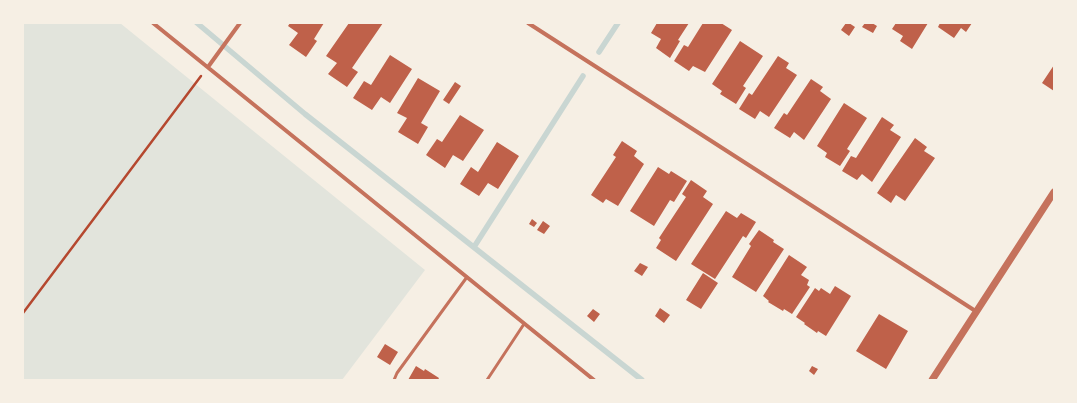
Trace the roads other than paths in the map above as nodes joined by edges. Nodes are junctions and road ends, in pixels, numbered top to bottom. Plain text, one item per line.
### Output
1 (153, 23) edge
2 (240, 23) edge
3 (528, 23) edge
4 (208, 68) junction
5 (1054, 192) edge
6 (467, 277) junction
7 (977, 312) junction
8 (524, 324) junction
9 (394, 380) edge
10 (487, 380) edge
11 (594, 380) edge
12 (932, 380) edge

1 - 4 street
2 - 4 street
3 - 7 street
4 - 6 street
5 - 7 street
6 - 8 street
6 - 9 lane
7 - 12 street
8 - 10 lane
8 - 11 street

